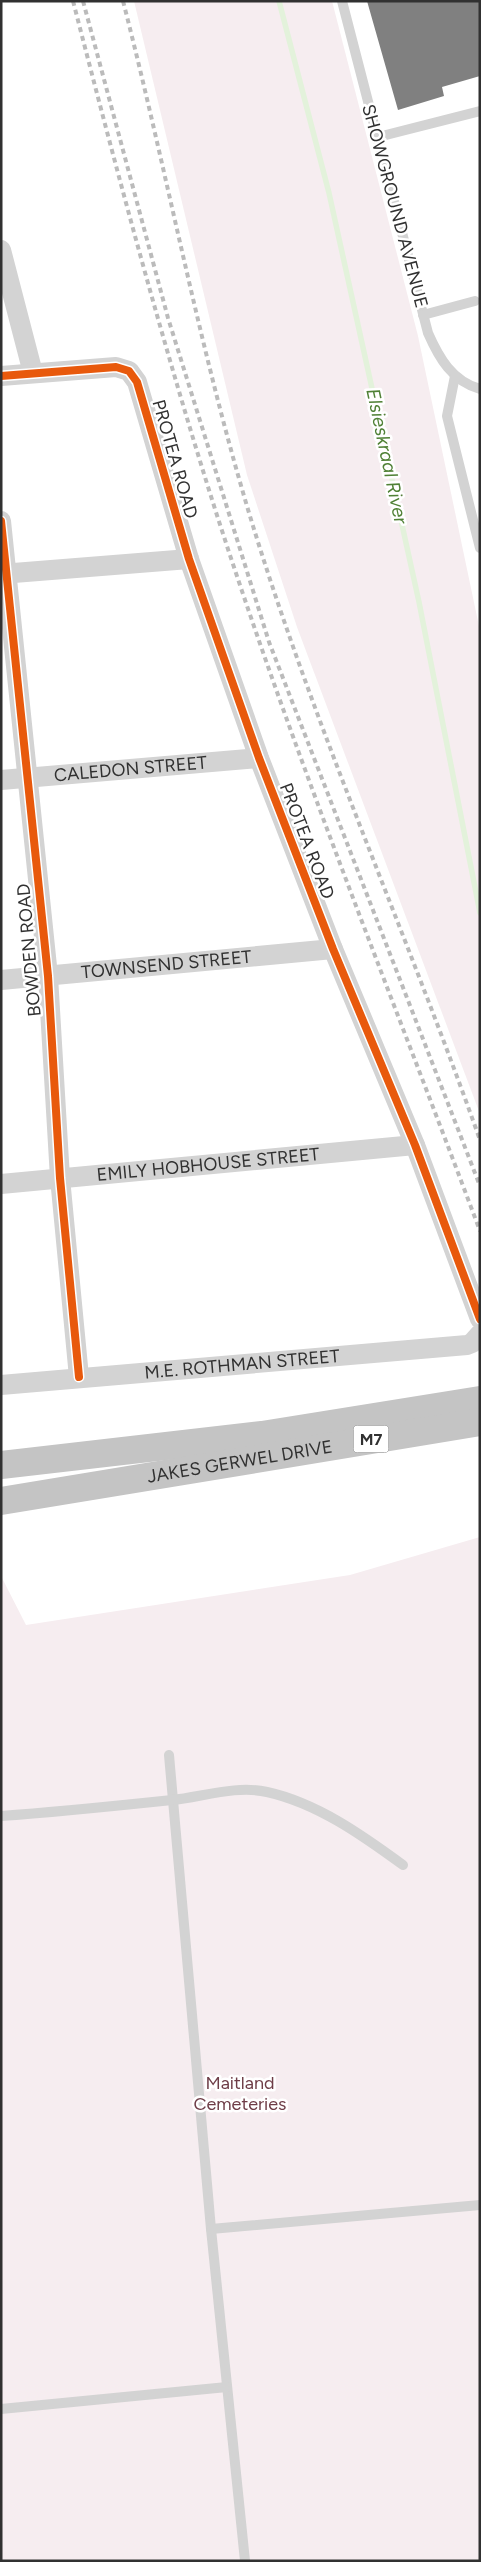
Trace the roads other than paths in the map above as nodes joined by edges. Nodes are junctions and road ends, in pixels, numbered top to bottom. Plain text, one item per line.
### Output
1 (342, 1) edge
2 (480, 111) edge
3 (378, 137) junction
4 (1, 250) edge
5 (474, 301) dead end
6 (424, 315) junction
7 (33, 374) junction
8 (1, 376) edge
9 (455, 376) junction
10 (480, 389) edge
11 (1, 521) edge
12 (480, 548) edge
13 (189, 559) junction
14 (4, 574) edge
15 (259, 758) junction
16 (28, 778) junction
17 (1, 780) edge
18 (333, 949) junction
19 (48, 976) junction
20 (1, 980) edge
21 (415, 1145) junction
22 (60, 1178) junction
23 (1, 1184) edge
24 (480, 1319) edge
25 (480, 1334) edge
26 (79, 1377) junction
27 (1, 1385) edge
28 (480, 1400) edge
29 (480, 1422) edge
30 (262, 1446) junction
31 (1, 1465) edge
32 (1, 1501) edge
33 (169, 1754) dead end
34 (174, 1800) junction
35 (1, 1816) edge
36 (403, 1865) dead end
37 (480, 2205) edge
38 (211, 2229) junction
39 (227, 2387) junction
40 (1, 2409) edge
41 (245, 2561) edge

1 - 3 lane, SHOWGROUND AVENUE
2 - 3 lane
3 - 6 lane, SHOWGROUND AVENUE
4 - 7 street
5 - 6 lane
6 - 9 lane, SHOWGROUND AVENUE
7 - 8 street
7 - 13 street, PROTEA ROAD
9 - 10 lane, SHOWGROUND AVENUE
9 - 12 lane
11 - 14 street, BOWDEN ROAD
13 - 14 street
13 - 15 street, PROTEA ROAD
14 - 16 street, BOWDEN ROAD
15 - 16 street, CALEDON STREET
15 - 18 street, PROTEA ROAD
16 - 17 street, CALEDON STREET
16 - 19 street, BOWDEN ROAD
18 - 19 street, TOWNSEND STREET
18 - 21 street, PROTEA ROAD
19 - 20 street, TOWNSEND STREET
19 - 22 street, BOWDEN ROAD
21 - 22 street, EMILY HOBHOUSE STREET
21 - 24 street, PROTEA ROAD
22 - 23 street, EMILY HOBHOUSE STREET
22 - 26 street, BOWDEN ROAD
25 - 26 street, M.E. ROTHMAN STREET
26 - 27 street, M.E. ROTHMAN STREET
28 - 30 highway, JAKES GERWEL DRIVE / M7
29 - 30 highway, JAKES GERWEL DRIVE / M7
30 - 31 highway, JAKES GERWEL DRIVE / M7
30 - 32 highway, JAKES GERWEL DRIVE / M7
33 - 34 lane
34 - 35 lane
34 - 36 lane
34 - 38 lane
37 - 38 lane
38 - 39 lane
39 - 40 lane
39 - 41 lane

